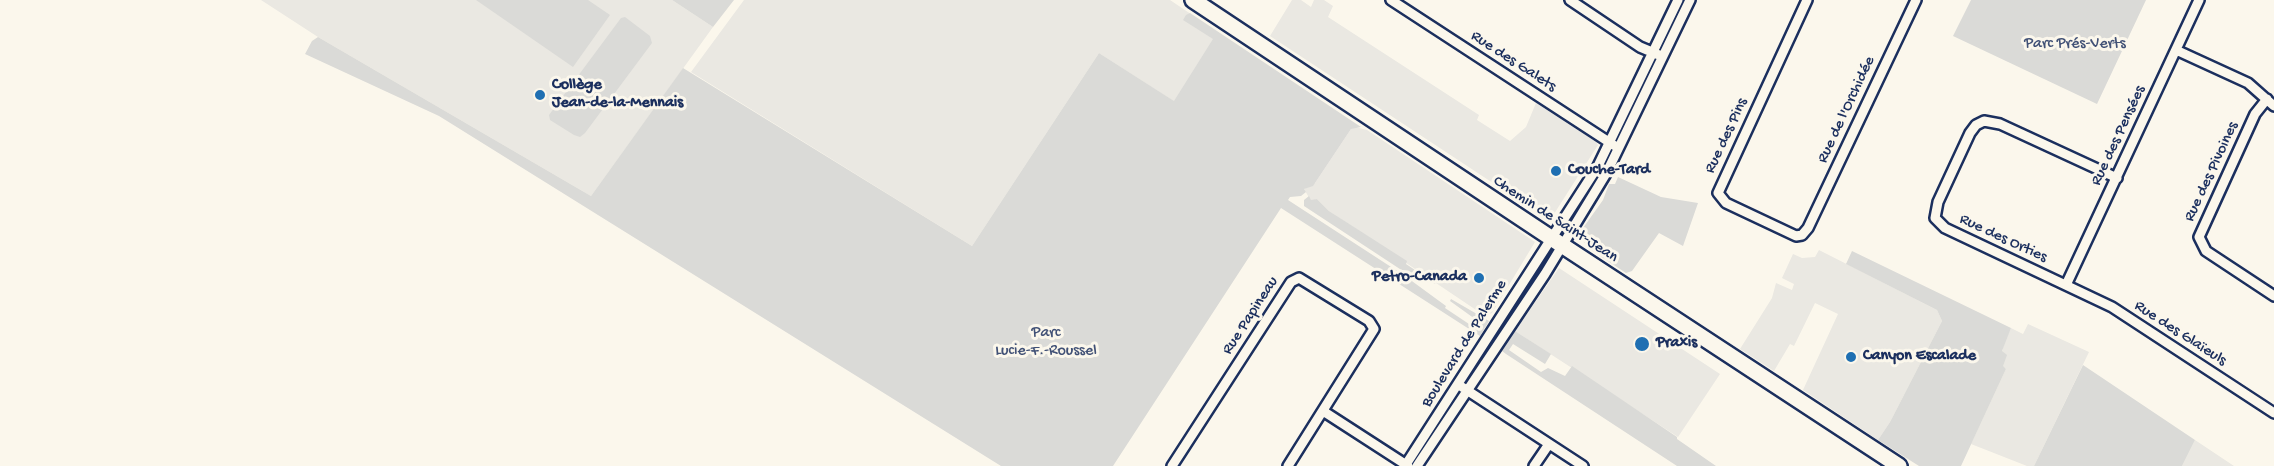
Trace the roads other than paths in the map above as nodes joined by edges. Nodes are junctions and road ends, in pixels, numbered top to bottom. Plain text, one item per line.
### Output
1 (1193, 0) edge
2 (1391, 0) edge
3 (1570, 0) edge
4 (1678, 0) edge
5 (1690, 0) edge
6 (1807, 0) edge
7 (1916, 0) edge
8 (2199, 0) edge
9 (2176, 50) junction
10 (1653, 52) junction
11 (1664, 57) junction
12 (2270, 103) edge
13 (1611, 143) junction
14 (1620, 148) junction
15 (2116, 178) junction
16 (1805, 233) joint
17 (1556, 242) junction
18 (2066, 285) junction
19 (2274, 296) edge
20 (1458, 385) junction
21 (1467, 391) junction
22 (1323, 411) junction
23 (2274, 413) edge
24 (1549, 444) junction
25 (1172, 466) edge
26 (1288, 466) edge
27 (1406, 466) edge
28 (1417, 466) edge
29 (1534, 466) edge
30 (1583, 466) edge
31 (1899, 466) edge

1 - 17 main road, Chemin de Saint-Jean
2 - 13 street, Rue des Galets
3 - 10 street
4 - 10 street
5 - 11 street
6 - 16 street, Rue des Pins
7 - 16 street, Rue de l'Orchidée
8 - 9 street, Rue des Pensées
9 - 12 street, Rue des Pivoines
9 - 15 street, Rue des Pensées
10 - 11 street
10 - 13 street
11 - 14 street
12 - 19 street, Rue des Pivoines
13 - 14 street, Rue des Galets
13 - 17 street
14 - 17 street
15 - 18 street, Rue des Pensées
15 - 18 street, Rue des Orties
17 - 20 street, Boulevard de Palerme
17 - 21 street, Boulevard de Palerme
17 - 31 main road, Chemin de Saint-Jean
18 - 23 street, Rue des Glaïeuls
20 - 21 street
20 - 27 street, Boulevard de Palerme
21 - 24 street
21 - 28 street, Boulevard de Palerme
22 - 25 street, Rue Papineau
22 - 26 street, Rue Papineau
22 - 27 street
24 - 29 street
24 - 30 street

